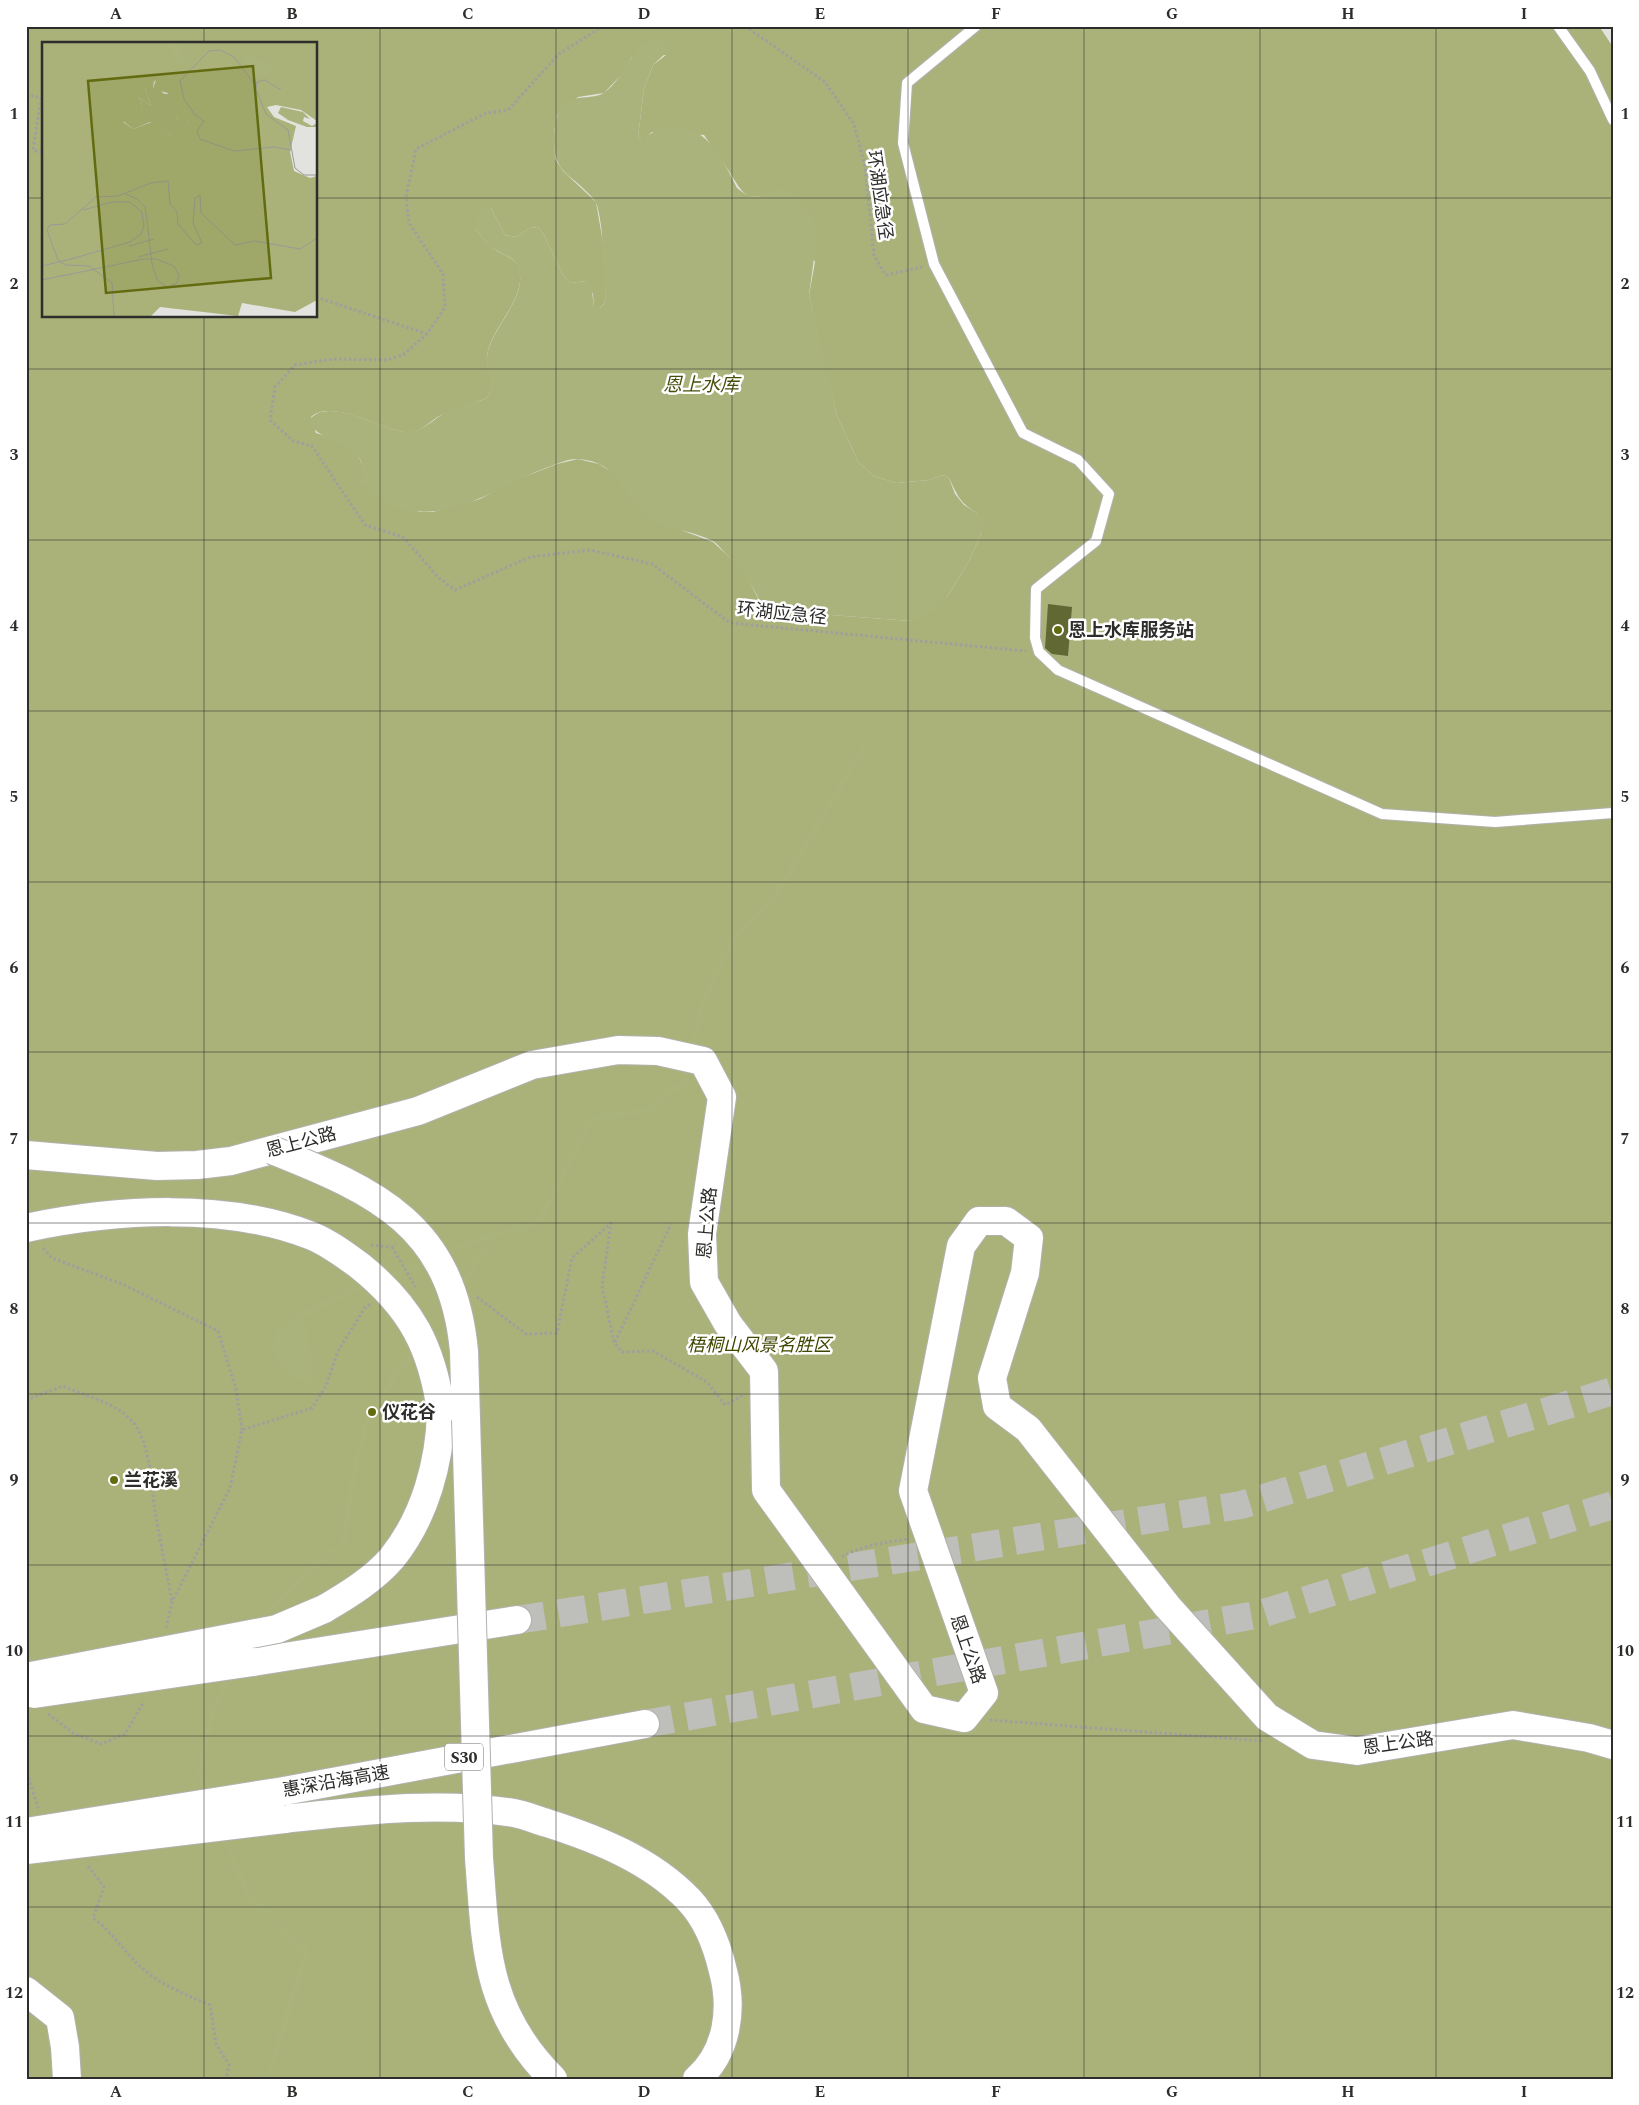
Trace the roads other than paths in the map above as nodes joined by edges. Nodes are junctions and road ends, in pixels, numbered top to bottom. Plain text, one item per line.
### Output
1 (976, 26) edge
2 (1558, 26) edge
3 (1613, 120) edge
4 (1613, 813) edge
5 (272, 1150) junction
6 (26, 1155) edge
7 (33, 1236) edge
8 (517, 1620) tunnel mouth
9 (26, 1677) edge
10 (35, 1703) edge
11 (645, 1724) tunnel mouth
12 (1613, 1745) edge
13 (35, 1823) edge
14 (26, 1850) edge
15 (26, 1991) edge
16 (67, 2079) edge
17 (553, 2079) edge
18 (697, 2079) edge

1 - 4 lane
2 - 3 lane
5 - 6 main road, 恩上公路
5 - 12 main road, 恩上公路
5 - 17 main road, bridge
7 - 9 main road, bridge
8 - 10 main road, bridge
11 - 13 main road, 惠深沿海高速 / S30, bridge
14 - 18 main road, bridge
15 - 16 main road

